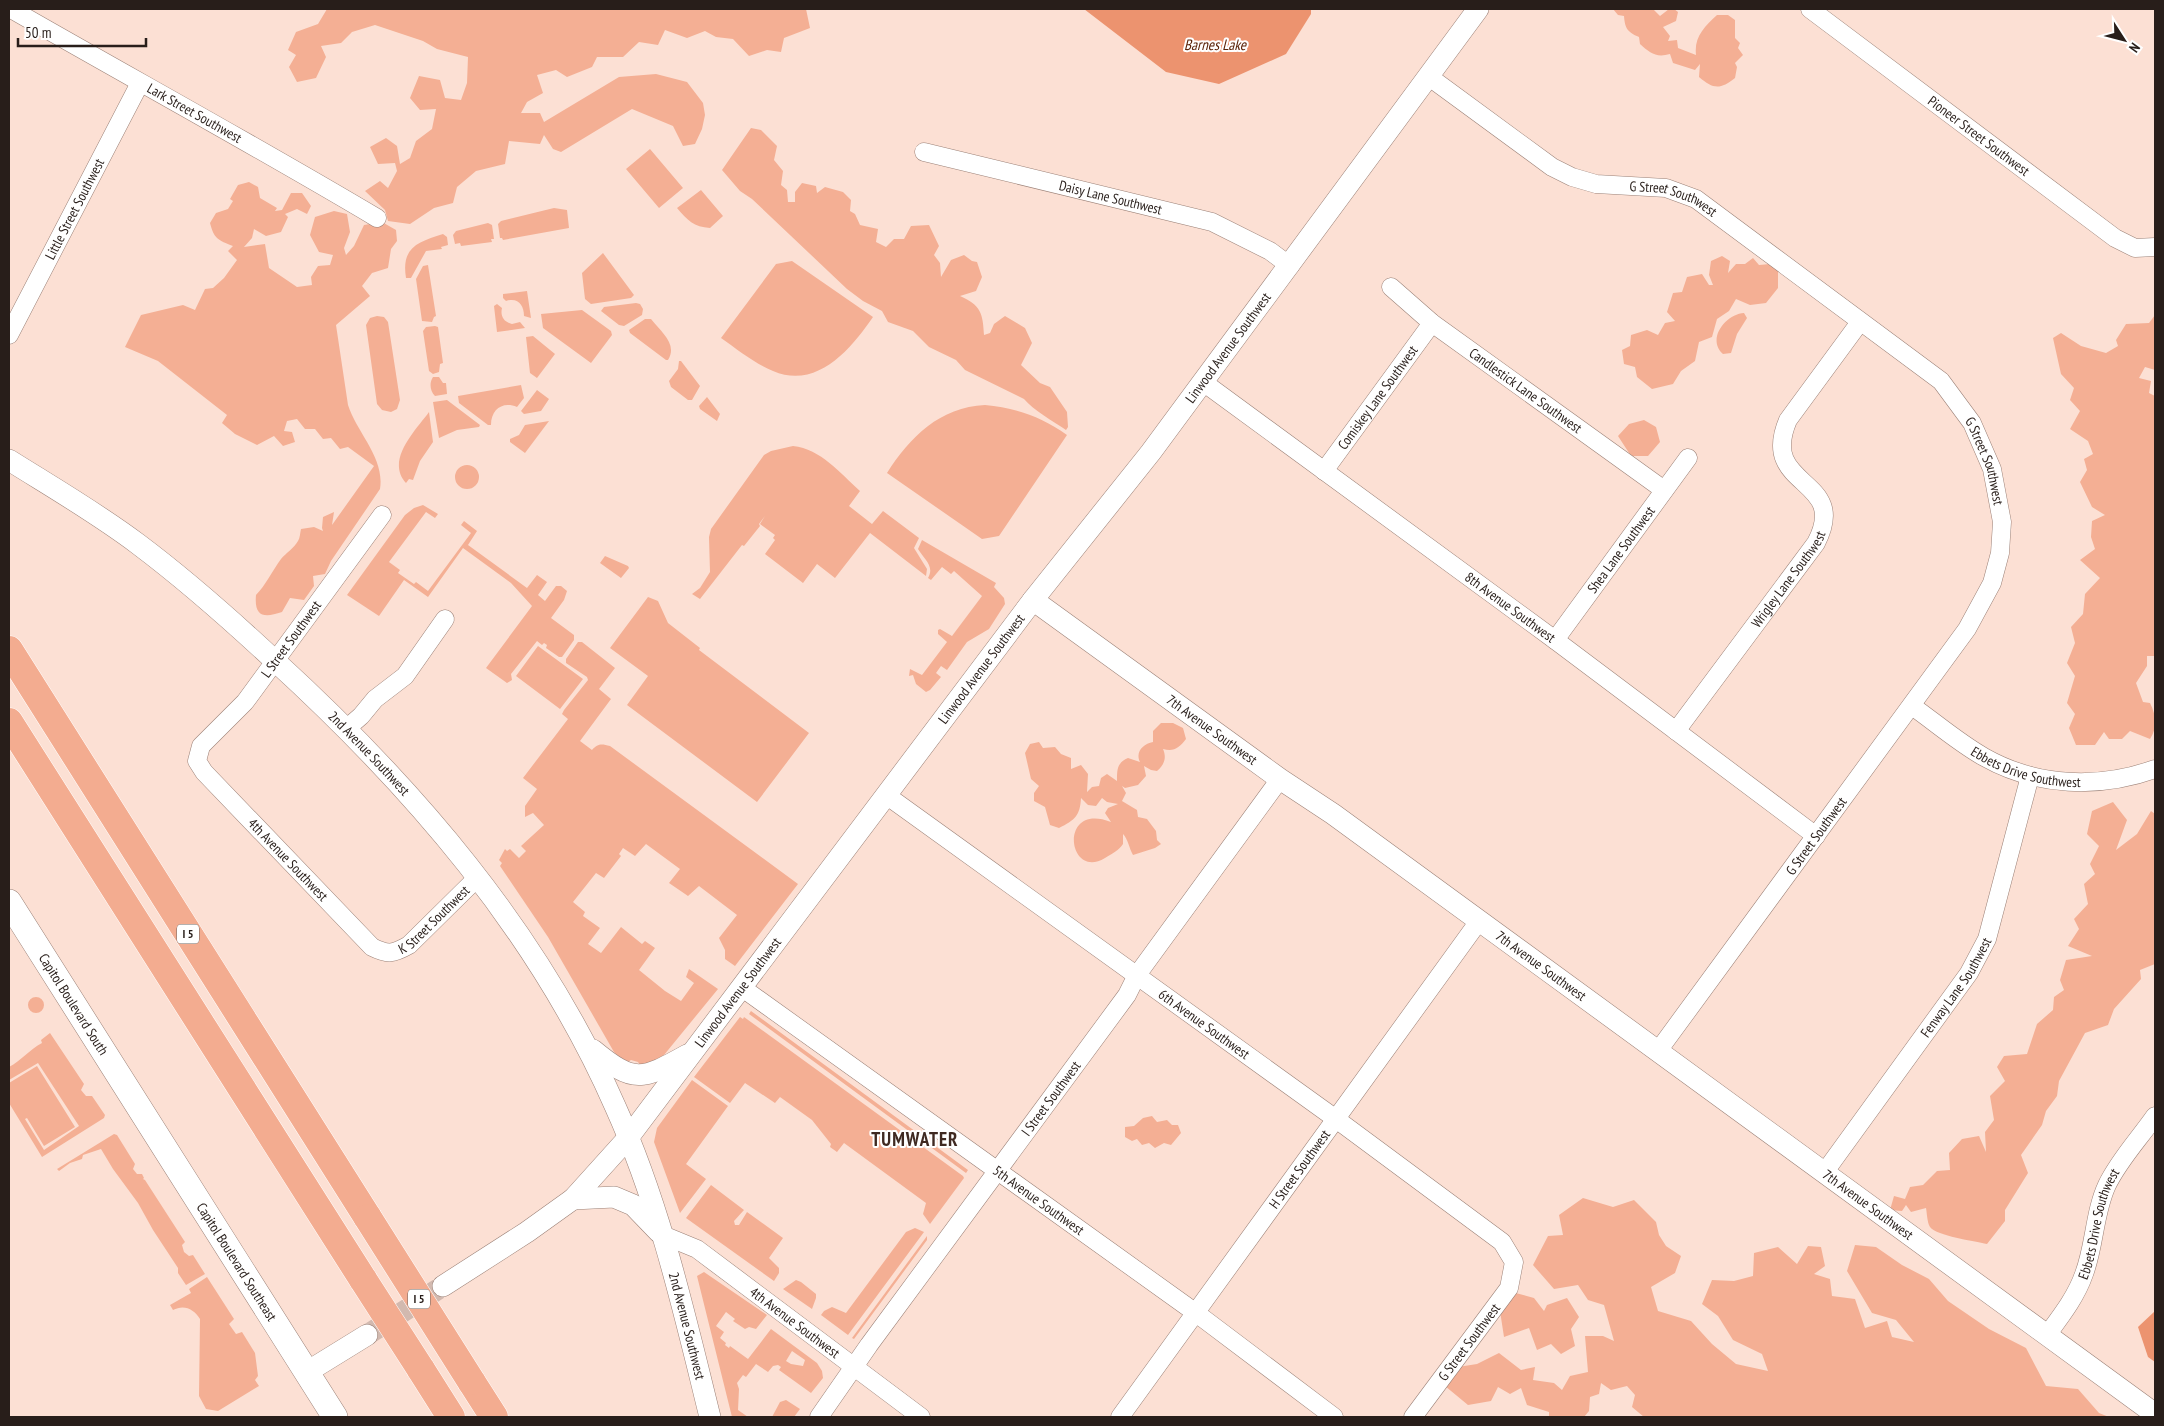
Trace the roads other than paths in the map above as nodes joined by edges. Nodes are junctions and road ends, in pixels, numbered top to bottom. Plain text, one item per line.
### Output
1 (11, 9) edge
2 (1478, 9) edge
3 (1810, 9) edge
4 (1428, 76) junction
5 (140, 83) junction
6 (924, 152) dead end
7 (377, 218) dead end
8 (2155, 248) edge
9 (1290, 266) junction
10 (1390, 287) dead end
11 (1860, 322) junction
12 (1432, 323) junction
13 (9, 335) edge
14 (1203, 382) junction
15 (1688, 458) dead end
16 (9, 460) edge
17 (1324, 471) junction
18 (1664, 490) junction
19 (382, 515) dead end
20 (1033, 600) junction
21 (445, 619) dead end
22 (1555, 640) junction
23 (9, 650) edge
24 (275, 660) junction
25 (1912, 706) junction
26 (9, 722) edge
27 (346, 729) junction
28 (1676, 731) junction
29 (197, 760) joint
30 (2155, 769) edge
31 (2030, 776) junction
32 (1280, 779) junction
33 (886, 795) junction
34 (1816, 836) junction
35 (478, 877) junction
36 (9, 902) edge
37 (1479, 921) junction
38 (385, 953) joint
39 (1137, 976) junction
40 (741, 987) junction
41 (587, 1045) junction
42 (691, 1052) junction
43 (1658, 1052) junction
44 (139, 1106) joint
45 (2155, 1116) edge
46 (1336, 1119) junction
47 (628, 1138) junction
48 (996, 1172) junction
49 (1824, 1173) junction
50 (573, 1199) junction
51 (663, 1235) junction
52 (1514, 1262) joint
53 (444, 1286) tunnel mouth
54 (1196, 1313) junction
55 (367, 1335) tunnel mouth
56 (2047, 1335) junction
57 (854, 1368) junction
58 (307, 1372) junction
59 (2155, 1414) edge
60 (335, 1417) edge
61 (451, 1417) edge
62 (494, 1417) edge
63 (710, 1417) edge
64 (818, 1417) edge
65 (921, 1417) edge
66 (1120, 1417) edge
67 (1334, 1417) edge
68 (1413, 1417) edge

1 - 5 street, Lark Street Southwest
2 - 4 street, Linwood Avenue Southwest
3 - 8 street, Pioneer Street Southwest
4 - 9 street, Linwood Avenue Southwest
4 - 11 street, G Street Southwest
5 - 7 street, Lark Street Southwest
5 - 13 street, Little Street Southwest
6 - 9 street, Daisy Lane Southwest
9 - 14 street, Linwood Avenue Southwest
10 - 12 street, Candlestick Lane Southwest
11 - 25 street, G Street Southwest
11 - 28 street, Wrigley Lane Southwest
12 - 17 street, Comiskey Lane Southwest
12 - 18 street, Candlestick Lane Southwest
14 - 17 street, 8th Avenue Southwest
14 - 20 street, Linwood Avenue Southwest
15 - 18 street, Shea Lane Southwest
16 - 24 street, 2nd Avenue Southwest
17 - 22 street, 8th Avenue Southwest
18 - 22 street, Shea Lane Southwest
19 - 24 street, L Street Southwest
20 - 32 street, 7th Avenue Southwest
20 - 33 street, Linwood Avenue Southwest
21 - 27 street
22 - 28 street, 8th Avenue Southwest
23 - 62 highway, I 5, bridge
24 - 27 street, 2nd Avenue Southwest
24 - 29 street, L Street Southwest
25 - 31 street, Ebbets Drive Southwest
25 - 34 street, G Street Southwest
26 - 61 highway, bridge
27 - 35 street, 2nd Avenue Southwest
28 - 34 street, 8th Avenue Southwest
29 - 38 street, 4th Avenue Southwest
30 - 31 street, Ebbets Drive Southwest
31 - 49 street, Fenway Lane Southwest
32 - 37 street, 7th Avenue Southwest
32 - 39 street, I Street Southwest
33 - 39 street, 6th Avenue Southwest
33 - 40 street, Linwood Avenue Southwest
34 - 43 street, G Street Southwest
35 - 38 street, K Street Southwest
35 - 41 street, 2nd Avenue Southwest
36 - 44 main road, Capitol Boulevard South
37 - 43 street, 7th Avenue Southwest
37 - 46 street, H Street Southwest
39 - 46 street, 6th Avenue Southwest
39 - 48 street, I Street Southwest
40 - 42 street, Linwood Avenue Southwest
40 - 48 street, 5th Avenue Southwest
41 - 42 street
41 - 47 street, 2nd Avenue Southwest
42 - 47 street, Linwood Avenue Southwest
43 - 49 street, 7th Avenue Southwest
44 - 58 main road, Capitol Boulevard Southeast
45 - 56 street, Ebbets Drive Southwest
46 - 52 street, 6th Avenue Southwest
46 - 54 street, H Street Southwest
47 - 50 street, Linwood Avenue Southwest
47 - 51 street, 2nd Avenue Southwest
48 - 54 street, 5th Avenue Southwest
48 - 57 street, I Street Southwest
49 - 56 street, 7th Avenue Southwest
50 - 51 street
50 - 53 street, Linwood Avenue Southwest
51 - 57 street, 4th Avenue Southwest
51 - 63 street, 2nd Avenue Southwest
52 - 68 street, G Street Southwest
54 - 66 street, H Street Southwest
54 - 67 street, 5th Avenue Southwest
55 - 58 street
56 - 59 street, 7th Avenue Southwest
57 - 64 street, I Street Southwest
57 - 65 street, 4th Avenue Southwest
58 - 60 main road, Capitol Boulevard Southeast

